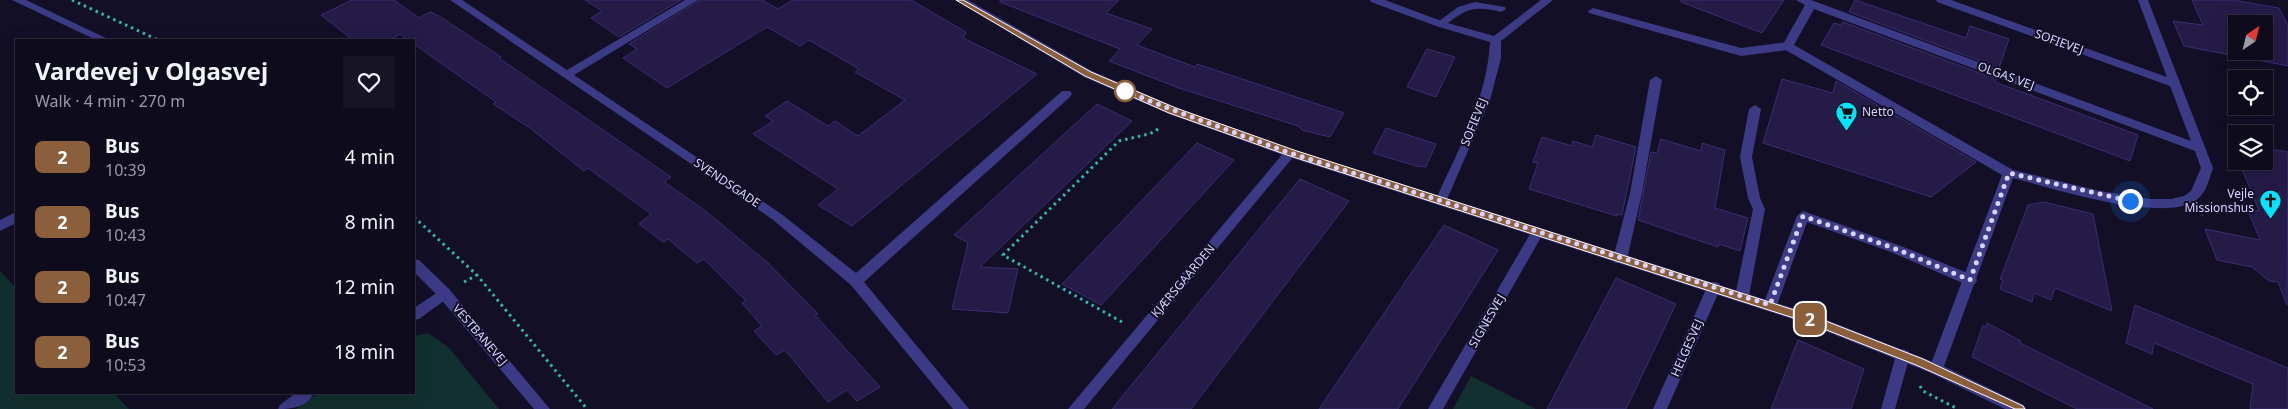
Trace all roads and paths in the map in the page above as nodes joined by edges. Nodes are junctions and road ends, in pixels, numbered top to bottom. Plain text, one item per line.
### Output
1 (18, 0) edge
2 (72, 0) edge
3 (455, 0) edge
4 (693, 0) edge
5 (960, 0) edge
6 (1375, 0) edge
7 (1548, 0) edge
8 (1941, 0) edge
9 (2143, 0) edge
10 (1806, 2) edge
11 (1501, 9) dead end
12 (1593, 11) dead end
13 (1440, 24) junction
14 (103, 39) edge
15 (156, 39) edge
16 (1496, 40) junction
17 (1788, 46) junction
18 (566, 75) junction
19 (1656, 80) dead end
20 (2176, 84) junction
21 (1066, 94) dead end
22 (1754, 109) dead end
23 (1173, 110) junction
24 (2201, 149) junction
25 (1290, 153) junction
26 (2009, 173) junction
27 (1441, 201) junction
28 (15, 218) edge
29 (415, 218) edge
30 (0, 226) edge
31 (1538, 232) junction
32 (1620, 259) junction
33 (415, 265) edge
34 (1970, 280) junction
35 (856, 281) junction
36 (1714, 287) junction
37 (444, 293) junction
38 (1742, 296) junction
39 (1770, 305) junction
40 (415, 314) edge
41 (1140, 332) junction
42 (1903, 355) junction
43 (1936, 369) junction
44 (305, 394) edge
45 (285, 409) edge
46 (544, 409) edge
47 (588, 409) edge
48 (962, 409) edge
49 (1075, 409) edge
50 (1435, 409) edge
51 (1660, 409) edge
52 (1888, 409) edge
53 (2019, 409) edge

1 - 14 street
2 - 15 path
3 - 18 street, SVENDSGADE
4 - 18 street
5 - 23 street
6 - 13 street
7 - 16 street
8 - 20 street, SOFIEVEJ
9 - 20 street
10 - 17 street, OLGAS VEJ
10 - 24 street, OLGAS VEJ
11 - 13 street
12 - 17 street
13 - 16 street
16 - 27 street, SOFIEVEJ
17 - 26 street
18 - 35 street, SVENDSGADE
19 - 32 street
20 - 24 street
21 - 35 street
22 - 38 street
23 - 25 street
23 - 41 path
24 - 26 street
25 - 27 street
25 - 41 street, KJÆRSGAARDEN
26 - 34 street
27 - 31 street
28 - 30 street
29 - 47 path
31 - 32 street
31 - 50 street, SIGNESVEJ
32 - 36 street
33 - 37 street, VESTBANEVEJ
34 - 39 street
34 - 43 street
35 - 48 street, SVENDSGADE
36 - 38 street
36 - 51 street, HELGESVEJ
37 - 40 street
37 - 46 street, VESTBANEVEJ
38 - 39 street
39 - 42 street
41 - 49 street, KJÆRSGAARDEN
42 - 43 street
42 - 52 street
43 - 53 street
44 - 45 street

